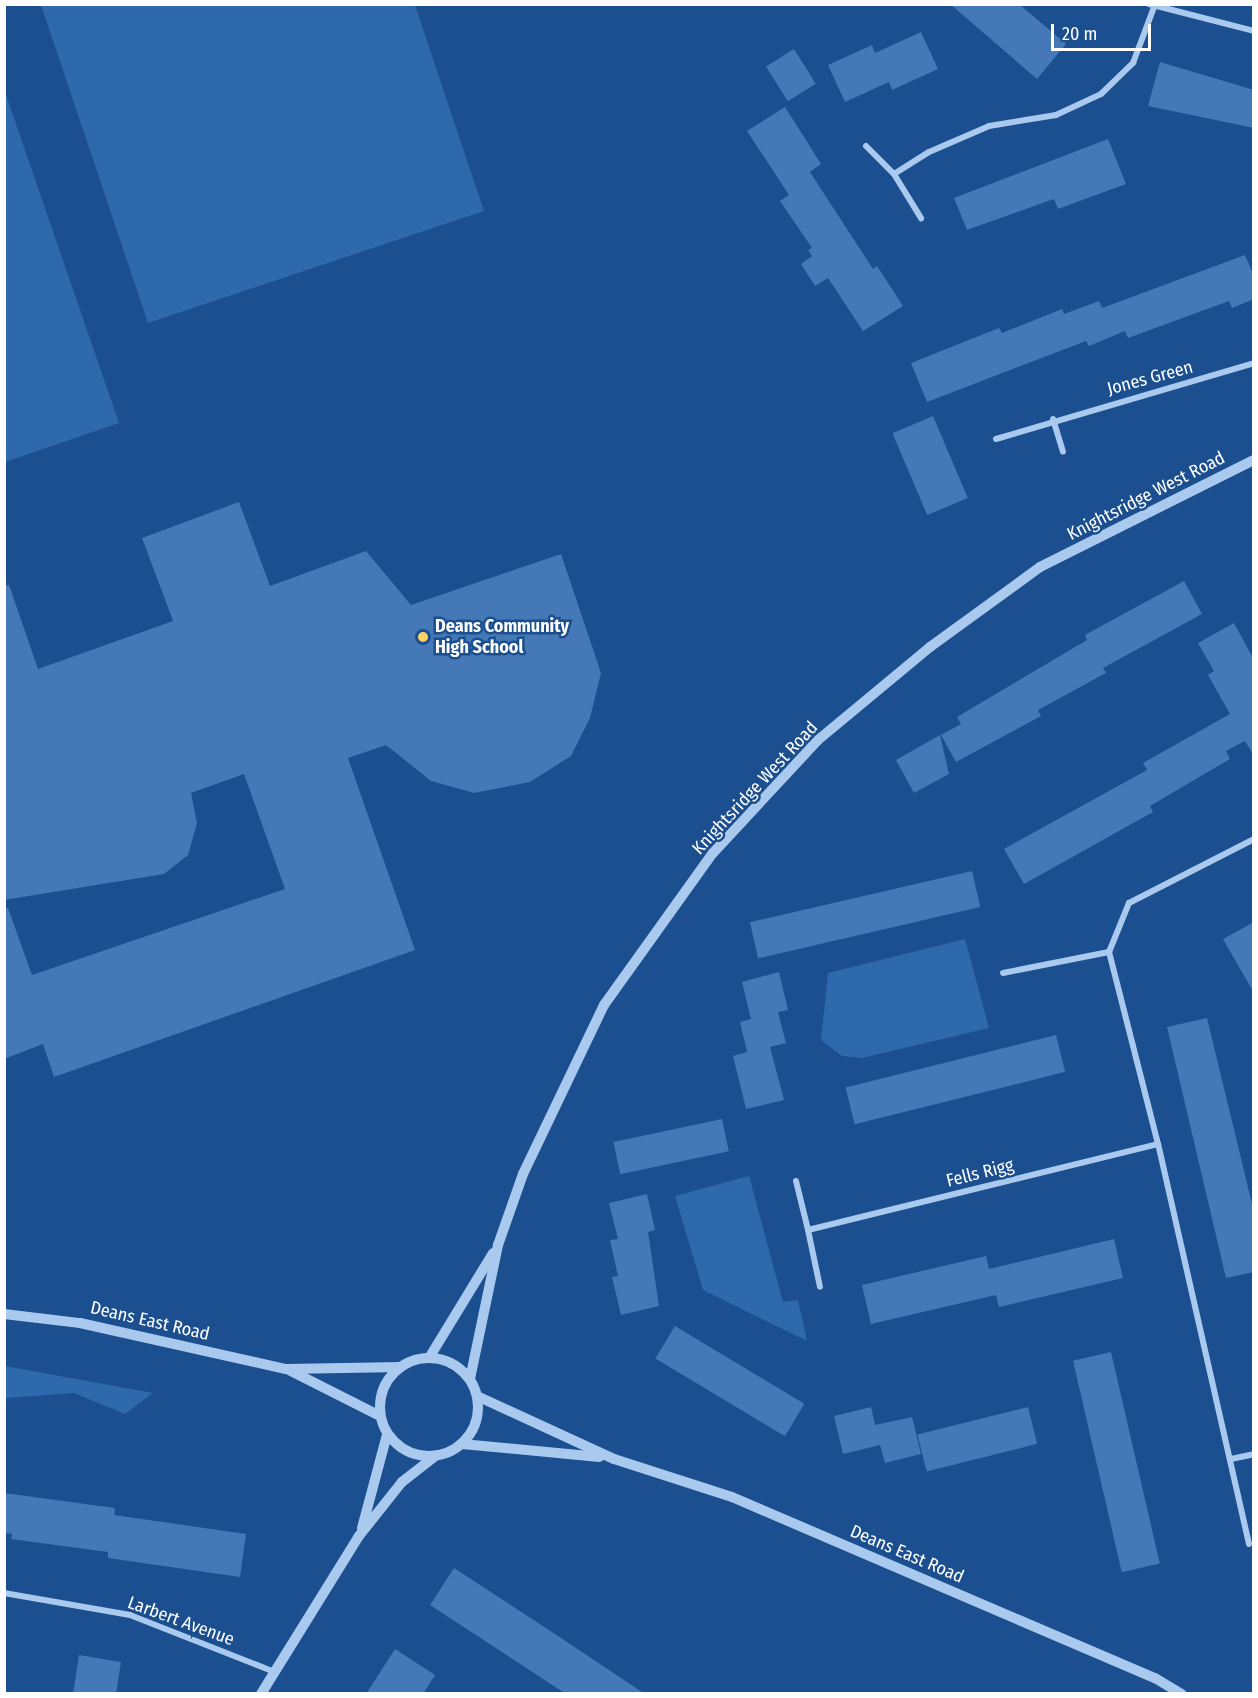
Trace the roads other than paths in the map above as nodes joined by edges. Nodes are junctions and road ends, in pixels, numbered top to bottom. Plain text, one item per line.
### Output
1 (1151, 6) edge
2 (1254, 31) edge
3 (866, 146) dead end
4 (894, 174) junction
5 (921, 218) dead end
6 (1254, 363) edge
7 (1053, 420) junction
8 (996, 439) dead end
9 (1063, 451) dead end
10 (1254, 460) edge
11 (1254, 839) edge
12 (1109, 952) junction
13 (1003, 973) dead end
14 (1158, 1144) junction
15 (796, 1181) dead end
16 (808, 1230) junction
17 (498, 1245) junction
18 (820, 1287) dead end
19 (4, 1314) edge
20 (429, 1358) junction
21 (401, 1367) junction
22 (286, 1369) junction
23 (470, 1380) junction
24 (477, 1396) junction
25 (380, 1416) junction
26 (387, 1435) junction
27 (462, 1444) junction
28 (1254, 1454) edge
29 (434, 1456) junction
30 (614, 1459) junction
31 (1231, 1459) junction
32 (358, 1536) junction
33 (1249, 1544) dead end
34 (4, 1593) edge
35 (275, 1672) junction
36 (261, 1694) edge
37 (1182, 1694) edge

1 - 2 street
1 - 4 street
3 - 4 street
4 - 5 street
6 - 7 street, Jones Green
7 - 8 street, Jones Green
7 - 9 street
10 - 17 street, Knightsridge West Road
11 - 12 street
12 - 13 street
12 - 14 street
14 - 16 street, Fells Rigg
14 - 31 street
15 - 16 street
16 - 18 street
17 - 20 street, Knightsridge West Road
17 - 23 street, Knightsridge West Road
19 - 22 street, Deans East Road
20 - 21 street
20 - 23 street
21 - 22 street, Deans East Road
21 - 25 street
22 - 25 street, Deans East Road
23 - 24 street
24 - 27 street
24 - 30 street, Deans East Road
25 - 26 street
26 - 29 street
26 - 32 street
27 - 29 street
27 - 30 street, Deans East Road
28 - 31 street
29 - 32 street
30 - 37 street, Deans East Road
31 - 33 street
32 - 35 street
34 - 35 street, Larbert Avenue
35 - 36 street

